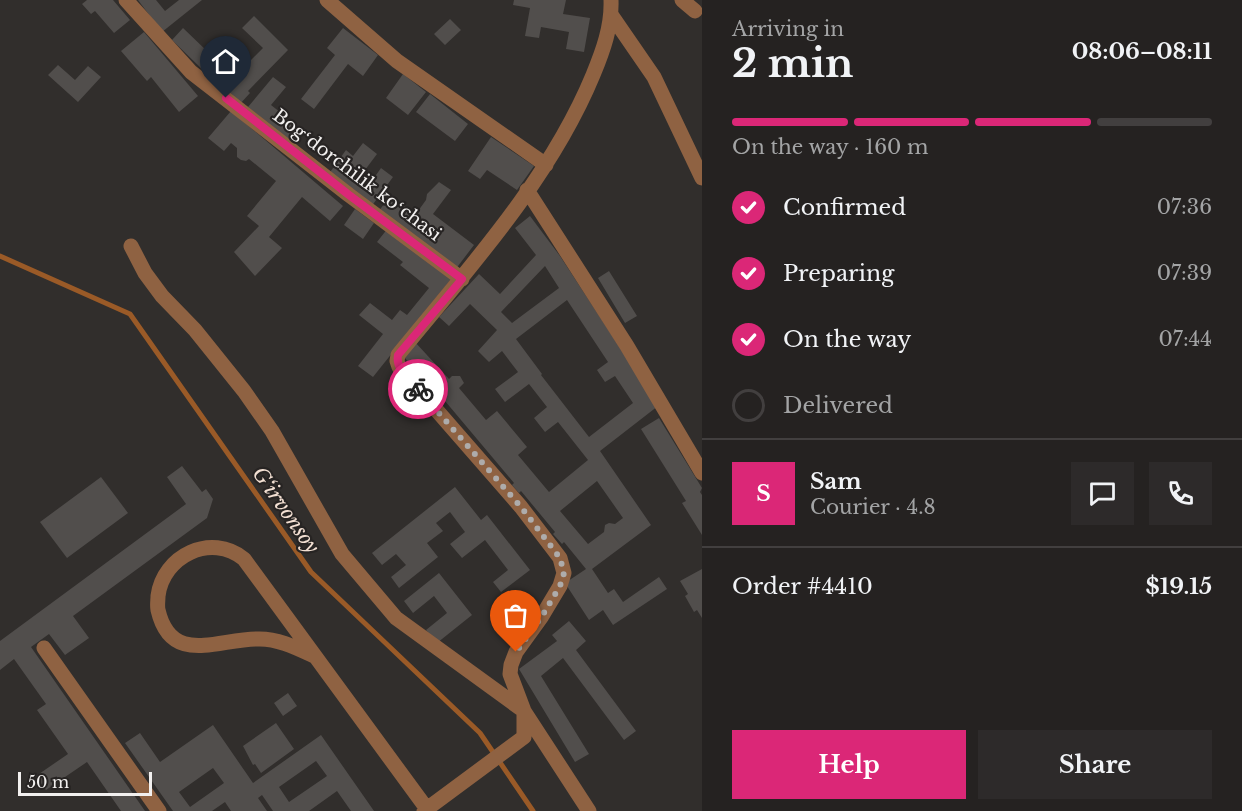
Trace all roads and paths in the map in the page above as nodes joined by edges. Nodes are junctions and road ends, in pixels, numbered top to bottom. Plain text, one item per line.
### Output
1 (126, 0) edge
2 (327, 0) edge
3 (611, 0) edge
4 (682, 0) edge
5 (695, 11) dead end
6 (612, 16) junction
7 (546, 165) junction
8 (702, 178) edge
9 (527, 190) junction
10 (131, 246) dead end
11 (462, 279) junction
12 (702, 472) edge
13 (44, 648) dead end
14 (314, 656) junction
15 (524, 711) junction
16 (425, 810) edge
17 (159, 811) edge
18 (589, 811) edge

1 - 11 street, Bogʻdorchilik koʻchasi
2 - 7 street
3 - 6 street
4 - 5 street
6 - 7 street
6 - 8 street
7 - 9 street
9 - 11 street
9 - 12 street
10 - 15 street
11 - 15 street
13 - 17 street
14 - 14 street
14 - 16 street
15 - 16 street
15 - 18 street

